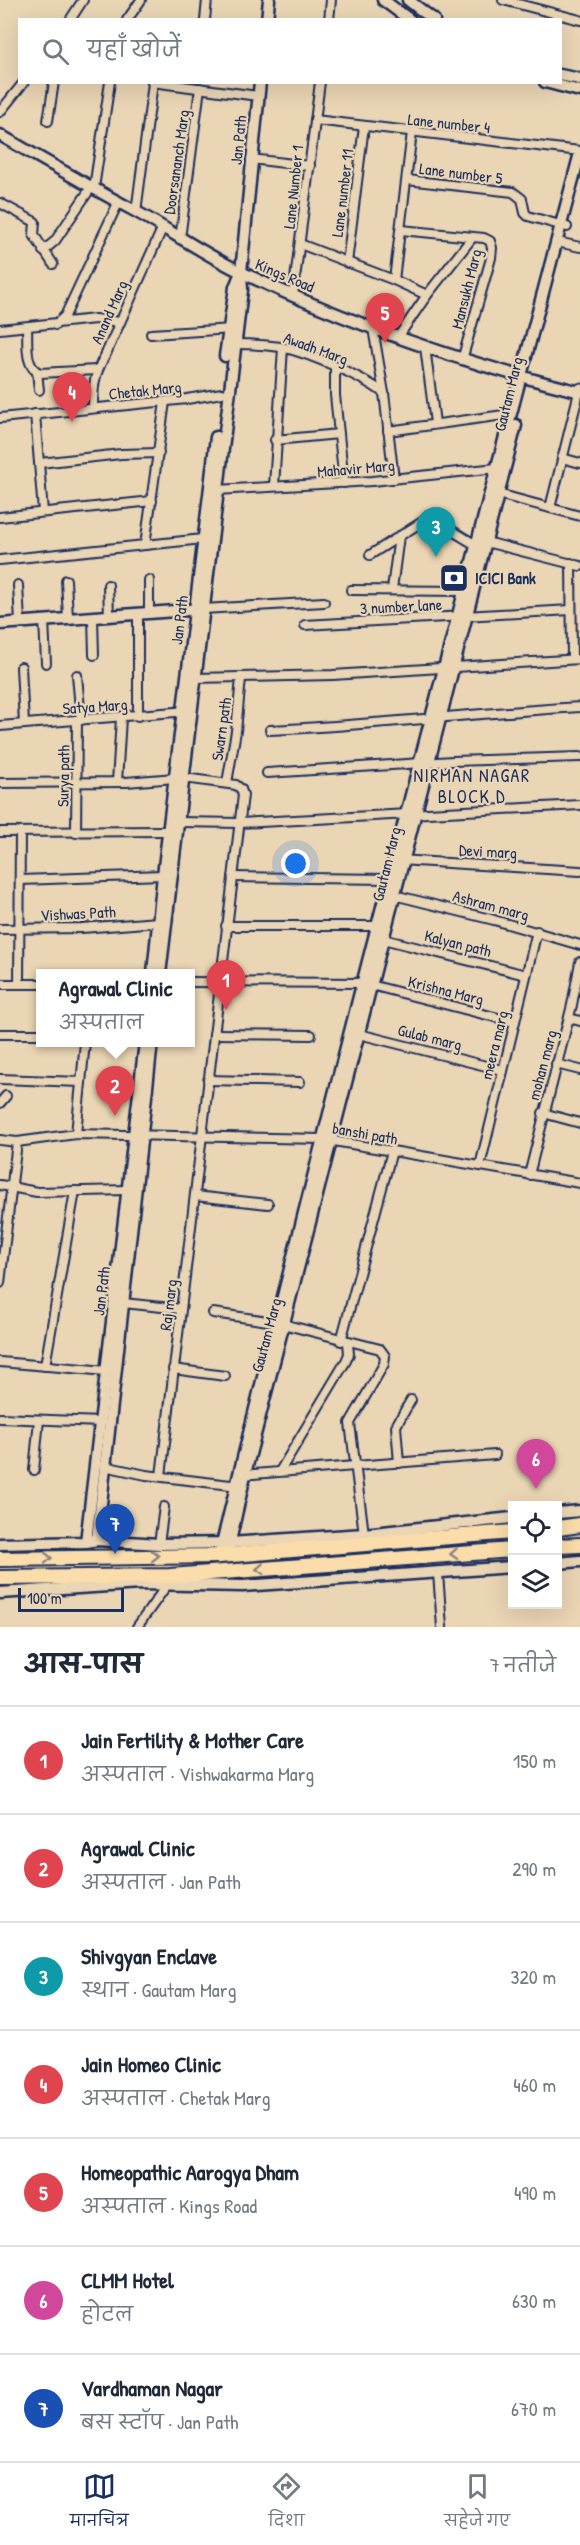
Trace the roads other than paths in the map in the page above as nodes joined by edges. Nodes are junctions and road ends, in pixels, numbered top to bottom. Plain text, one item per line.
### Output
1 (83, 0) edge
2 (141, 0) edge
3 (207, 0) edge
4 (270, 0) edge
5 (331, 0) edge
6 (383, 0) edge
7 (408, 0) edge
8 (503, 0) edge
9 (71, 18) edge
10 (128, 18) edge
11 (205, 18) edge
12 (267, 18) edge
13 (329, 18) edge
14 (407, 18) edge
15 (431, 18) edge
16 (580, 20) edge
17 (562, 75) edge
18 (580, 79) edge
19 (22, 84) edge
20 (54, 84) edge
21 (110, 84) edge
22 (152, 84) edge
23 (162, 84) edge
24 (260, 84) edge
25 (320, 84) edge
26 (553, 84) edge
27 (200, 88) junction
28 (580, 91) edge
29 (258, 96) junction
30 (0, 112) edge
31 (315, 120) junction
32 (48, 121) dead end
33 (364, 126) junction
34 (412, 132) junction
35 (0, 135) edge
36 (580, 152) edge
37 (251, 159) junction
38 (310, 166) junction
39 (407, 180) junction
40 (580, 182) edge
41 (93, 187) junction
42 (0, 203) edge
43 (118, 203) junction
44 (136, 212) junction
45 (564, 226) junction
46 (162, 229) junction
47 (401, 230) junction
48 (472, 238) junction
49 (180, 239) junction
50 (562, 243) junction
51 (300, 244) junction
52 (580, 247) edge
53 (42, 251) junction
54 (347, 263) junction
55 (53, 264) dead end
56 (241, 272) junction
57 (394, 280) junction
58 (293, 295) junction
59 (427, 295) junction
60 (120, 322) junction
61 (55, 325) junction
62 (27, 328) junction
63 (232, 328) junction
64 (373, 328) junction
65 (0, 329) edge
66 (151, 334) dead end
67 (398, 337) junction
68 (234, 344) junction
69 (425, 347) junction
70 (283, 348) junction
71 (462, 360) junction
72 (335, 367) junction
73 (96, 370) junction
74 (38, 372) junction
75 (524, 377) junction
76 (39, 390) dead end
77 (580, 390) edge
78 (222, 393) junction
79 (384, 393) junction
80 (165, 402) junction
81 (93, 408) junction
82 (35, 414) junction
83 (511, 414) junction
84 (0, 418) edge
85 (435, 423) junction
86 (388, 431) junction
87 (339, 434) junction
88 (275, 440) junction
89 (159, 453) junction
90 (562, 458) junction
91 (580, 462) edge
92 (40, 463) junction
93 (497, 468) junction
94 (394, 479) junction
95 (344, 483) junction
96 (274, 486) junction
97 (217, 490) junction
98 (498, 494) junction
99 (152, 501) junction
100 (550, 508) junction
101 (43, 512) junction
102 (580, 516) edge
103 (0, 517) edge
104 (399, 536) junction
105 (203, 539) junction
106 (481, 544) junction
107 (145, 545) junction
108 (370, 555) dead end
109 (0, 560) edge
110 (571, 563) junction
111 (580, 566) edge
112 (66, 580) dead end
113 (149, 580) dead end
114 (18, 585) dead end
115 (108, 585) dead end
116 (392, 589) junction
117 (351, 591) dead end
118 (465, 591) junction
119 (324, 602) dead end
120 (199, 609) junction
121 (571, 610) junction
122 (144, 613) junction
123 (109, 615) junction
124 (463, 616) junction
125 (93, 617) junction
126 (68, 618) junction
127 (44, 620) junction
128 (20, 622) junction
129 (0, 624) edge
130 (305, 625) dead end
131 (94, 655) dead end
132 (576, 659) edge
133 (46, 663) dead end
134 (21, 667) dead end
135 (449, 667) junction
136 (77, 675) dead end
137 (196, 678) junction
138 (241, 678) junction
139 (580, 707) edge
140 (188, 711) junction
141 (138, 716) junction
142 (436, 717) junction
143 (121, 718) junction
144 (79, 720) junction
145 (24, 724) junction
146 (0, 726) edge
147 (270, 730) dead end
148 (580, 758) edge
149 (424, 764) junction
150 (267, 773) dead end
151 (179, 778) junction
152 (77, 782) junction
153 (117, 782) junction
154 (0, 783) edge
155 (227, 783) junction
156 (580, 806) edge
157 (411, 813) junction
158 (179, 822) junction
159 (240, 823) junction
160 (168, 831) junction
161 (0, 832) edge
162 (20, 832) junction
163 (76, 833) junction
164 (399, 860) junction
165 (580, 871) edge
166 (163, 875) junction
167 (233, 877) junction
168 (389, 879) junction
169 (20, 880) junction
170 (394, 895) junction
171 (158, 922) junction
172 (382, 926) junction
173 (226, 927) junction
174 (0, 929) edge
175 (21, 929) junction
176 (537, 931) junction
177 (382, 939) junction
178 (580, 945) edge
179 (580, 962) edge
180 (153, 969) edge
181 (161, 969) edge
182 (579, 973) edge
183 (526, 975) junction
184 (195, 982) edge
185 (219, 983) junction
186 (0, 984) edge
187 (19, 984) junction
188 (36, 984) edge
189 (367, 984) junction
190 (569, 1018) junction
191 (580, 1021) edge
192 (514, 1022) junction
193 (354, 1033) junction
194 (0, 1034) edge
195 (36, 1034) edge
196 (214, 1034) junction
197 (311, 1035) dead end
198 (84, 1047) edge
199 (145, 1047) edge
200 (152, 1047) edge
201 (556, 1064) junction
202 (502, 1070) junction
203 (580, 1070) edge
204 (0, 1079) edge
205 (208, 1080) junction
206 (81, 1082) junction
207 (300, 1082) dead end
208 (6, 1096) dead end
209 (0, 1103) edge
210 (543, 1113) junction
211 (580, 1123) edge
212 (76, 1134) junction
213 (138, 1135) junction
214 (201, 1137) junction
215 (0, 1140) edge
216 (326, 1140) junction
217 (17, 1142) junction
218 (392, 1151) junction
219 (480, 1166) junction
220 (529, 1174) junction
221 (580, 1183) edge
222 (0, 1185) edge
223 (13, 1186) junction
224 (128, 1190) junction
225 (75, 1191) junction
226 (195, 1196) junction
227 (268, 1204) dead end
228 (3, 1233) edge
229 (0, 1283) edge
230 (123, 1303) junction
231 (181, 1310) junction
232 (213, 1313) dead end
233 (280, 1324) junction
234 (345, 1342) junction
235 (0, 1362) edge
236 (45, 1366) junction
237 (173, 1369) junction
238 (107, 1371) junction
239 (225, 1376) dead end
240 (411, 1400) dead end
241 (0, 1418) edge
242 (39, 1420) junction
243 (101, 1422) junction
244 (495, 1455) dead end
245 (399, 1463) junction
246 (104, 1466) junction
247 (357, 1467) junction
248 (34, 1470) dead end
249 (280, 1471) junction
250 (161, 1476) junction
251 (240, 1481) junction
252 (164, 1507) dead end
253 (580, 1511) edge
254 (562, 1513) edge
255 (508, 1519) edge
256 (580, 1526) edge
257 (562, 1528) edge
258 (508, 1532) edge
259 (364, 1534) junction
260 (91, 1541) junction
261 (0, 1544) edge
262 (159, 1544) junction
263 (580, 1545) edge
264 (562, 1546) edge
265 (224, 1549) junction
266 (508, 1550) edge
267 (0, 1559) edge
268 (580, 1562) edge
269 (562, 1563) edge
270 (508, 1567) edge
271 (438, 1573) junction
272 (0, 1578) edge
273 (169, 1580) junction
274 (0, 1593) edge
275 (137, 1627) edge
276 (442, 1627) edge

1 - 9 street
2 - 10 street
3 - 11 street
4 - 12 street
5 - 13 street
6 - 14 street
7 - 15 street
8 - 16 street
17 - 18 street
19 - 30 street
20 - 32 street
21 - 41 street
22 - 44 street
23 - 27 street
24 - 29 street, Jan Path
25 - 31 street, Lane Number 1
26 - 28 street
27 - 29 street
27 - 49 street, Doorsananch Marg
29 - 37 street, Jan Path
31 - 33 street, Lane number 4
31 - 38 street, Lane Number 1
33 - 34 street, Lane number 4
33 - 54 street, Lane number 11
34 - 36 street, Lane number 4
34 - 39 street
35 - 41 street, Kings Road
36 - 45 street
37 - 38 street
37 - 56 street, Jan Path
38 - 51 street, Lane Number 1
39 - 45 street, Lane number 5
39 - 47 street
40 - 45 street, Gautam Marg
41 - 43 street, Kings Road
41 - 53 street
42 - 53 street
43 - 44 street, Kings Road
43 - 61 street
44 - 46 street, Kings Road
45 - 50 street, Gautam Marg
45 - 75 street
46 - 49 street, Kings Road
46 - 60 street, Anand Marg
47 - 48 street, Mansukh Marg
47 - 57 street
48 - 59 street
48 - 71 street, Mansukh Marg
49 - 56 street, Kings Road
50 - 52 street
50 - 75 street, Gautam Marg
51 - 54 street
51 - 58 street, Lane Number 1
53 - 55 street
54 - 57 street
56 - 58 street, Kings Road
56 - 63 street, Jan Path
57 - 59 street
58 - 64 street, Kings Road
59 - 67 street
60 - 61 street
60 - 73 street, Anand Marg
61 - 62 street
62 - 65 street
62 - 74 street
63 - 66 street
63 - 68 street, Jan Path
63 - 78 street, Jan Path
64 - 67 street, Kings Road
64 - 79 street
67 - 69 street, Kings Road
68 - 70 street, Awadh Marg
68 - 97 street, Jan Path
69 - 71 street, Kings Road
69 - 85 street
70 - 72 street, Awadh Marg
70 - 88 street
71 - 75 street, Kings Road
72 - 79 street, Awadh Marg
72 - 87 street
73 - 74 street
73 - 81 street, Anand Marg
74 - 76 street
75 - 77 street, Kings Road
75 - 83 street
75 - 98 street, Gautam Marg
77 - 90 street
78 - 80 street, Chetak Marg
78 - 105 street, Jan Path
79 - 86 street
80 - 81 street, Chetak Marg
80 - 89 street
81 - 82 street, Chetak Marg
82 - 84 street, Chetak Marg
82 - 92 street
83 - 85 street
83 - 93 street
85 - 86 street
86 - 94 street
87 - 88 street
87 - 95 street
88 - 96 street
89 - 92 street
89 - 99 street
90 - 91 street
90 - 100 street
92 - 101 street
93 - 94 street, Mahavir Marg
93 - 106 street
94 - 95 street, Mahavir Marg
95 - 96 street, Mahavir Marg
96 - 97 street, Mahavir Marg
97 - 120 street, Jan Path
98 - 100 street
98 - 106 street, Gautam Marg
99 - 101 street
99 - 107 street
100 - 102 street
101 - 103 street
104 - 106 street
104 - 108 street
104 - 116 street
105 - 107 street
105 - 120 street, Jan Path
106 - 110 street
106 - 118 street
106 - 124 street, Gautam Marg
107 - 109 street
110 - 111 street
110 - 121 street
112 - 126 street
113 - 122 street
114 - 128 street
115 - 123 street
116 - 117 street
116 - 118 street
118 - 124 street
119 - 120 street
120 - 122 street
120 - 137 street, Jan Path
120 - 140 street, Jan Path
121 - 124 street, 3 number lane
121 - 132 street
122 - 123 street
122 - 141 street
123 - 125 street
124 - 130 street, 3 number lane
124 - 135 street, Gautam Marg
125 - 126 street
125 - 131 street
126 - 127 street
127 - 128 street
127 - 133 street
128 - 129 street
132 - 135 street
134 - 145 street
135 - 138 street
135 - 142 street, Gautam Marg
136 - 144 street, Surya path
137 - 138 street
137 - 140 street, Jan Path
138 - 155 street, Swarn path
139 - 142 street
140 - 141 street, Satya Marg
140 - 151 street, Jan Path
141 - 143 street, Satya Marg
142 - 147 street
142 - 149 street, Gautam Marg
143 - 144 street, Satya Marg
143 - 153 street
144 - 145 street, Satya Marg
144 - 152 street, Surya path
145 - 146 street, Satya Marg
148 - 149 street
149 - 150 street
149 - 157 street, Gautam Marg
151 - 153 street
151 - 155 street
151 - 158 street, Jan Path
151 - 160 street, Jan Path
152 - 153 street
152 - 154 street
152 - 163 street, Surya path
155 - 159 street, Raj marg
156 - 157 street
157 - 159 street
157 - 164 street, Gautam Marg
158 - 159 street
158 - 181 street, Jan Path
159 - 167 street, Raj marg
160 - 163 street
160 - 166 street, Jan Path
161 - 162 street
162 - 163 street
162 - 169 street
164 - 165 street, Devi marg
164 - 168 street
164 - 170 street, Gautam Marg
166 - 169 street
166 - 171 street, Jan Path
167 - 168 street
167 - 173 street, Raj marg
168 - 172 street
169 - 175 street
170 - 172 street, Gautam Marg
170 - 176 street, Ashram marg
171 - 175 street, Vishwas Path
171 - 180 street, Jan Path
172 - 173 street
172 - 177 street, Gautam Marg
172 - 189 street
173 - 185 street, Raj marg
174 - 175 street, Vishwas Path
175 - 187 street
176 - 178 street, Ashram marg
176 - 183 street, meera marg
177 - 183 street, Kalyan path
177 - 189 street, Gautam Marg
179 - 182 street, mohan marg
182 - 190 street, mohan marg
183 - 192 street, meera marg
184 - 185 street, Krishna Marg
185 - 189 street, Krishna Marg
185 - 196 street, Raj marg
186 - 187 street
187 - 188 street
189 - 192 street, Krishna Marg
189 - 193 street, Gautam Marg
190 - 191 street
190 - 201 street, mohan marg
192 - 202 street, meera marg
193 - 202 street, Gulab marg
193 - 216 street, Gautam Marg
194 - 195 street
196 - 197 street
196 - 205 street, Raj marg
198 - 206 street
199 - 213 street, Jan Path
200 - 213 street, Jan Path
201 - 203 street
201 - 210 street, mohan marg
202 - 219 street, meera marg
204 - 206 street
205 - 207 street
205 - 214 street, Raj marg
206 - 212 street
208 - 209 street
210 - 211 street
210 - 220 street, mohan marg
212 - 213 street, banshi path
212 - 217 street, banshi path
213 - 214 street, banshi path
213 - 224 street, Jan Path
213 - 230 street, Jan Path
214 - 216 street, banshi path
214 - 226 street, Raj marg
215 - 217 street, banshi path
216 - 218 street, banshi path
216 - 233 street, Gautam Marg
217 - 223 street
218 - 219 street, banshi path
218 - 234 street
219 - 220 street, banshi path
220 - 221 street, banshi path
222 - 223 street
223 - 225 street
223 - 228 street
224 - 225 street
224 - 238 street, Jan Path
225 - 236 street
226 - 227 street
226 - 231 street, Raj marg
228 - 229 street
230 - 231 street
230 - 246 street, Jan Path
231 - 237 street, Raj marg
232 - 233 street
233 - 234 street
233 - 251 street, Gautam Marg
234 - 247 street
234 - 249 street
235 - 236 street
236 - 238 street
237 - 239 street
237 - 250 street, Raj marg
238 - 243 street, Jan Path
240 - 245 street
241 - 242 street
242 - 243 street
242 - 248 street
243 - 260 street, Jan Path
244 - 245 street
245 - 247 street
246 - 250 street
246 - 260 street, Jan Path
247 - 249 street
247 - 259 street
249 - 251 street
250 - 251 street
251 - 265 street, Gautam Marg
252 - 262 street
253 - 254 street
255 - 259 street
256 - 257 highway
258 - 265 highway
259 - 265 street
260 - 261 street
260 - 262 street
262 - 265 street
263 - 264 highway
267 -> 265 highway
266 -> 273 highway
268 - 269 street
270 - 271 street
271 - 273 street
271 - 276 street
272 - 273 highway
273 - 274 street
273 - 275 street

